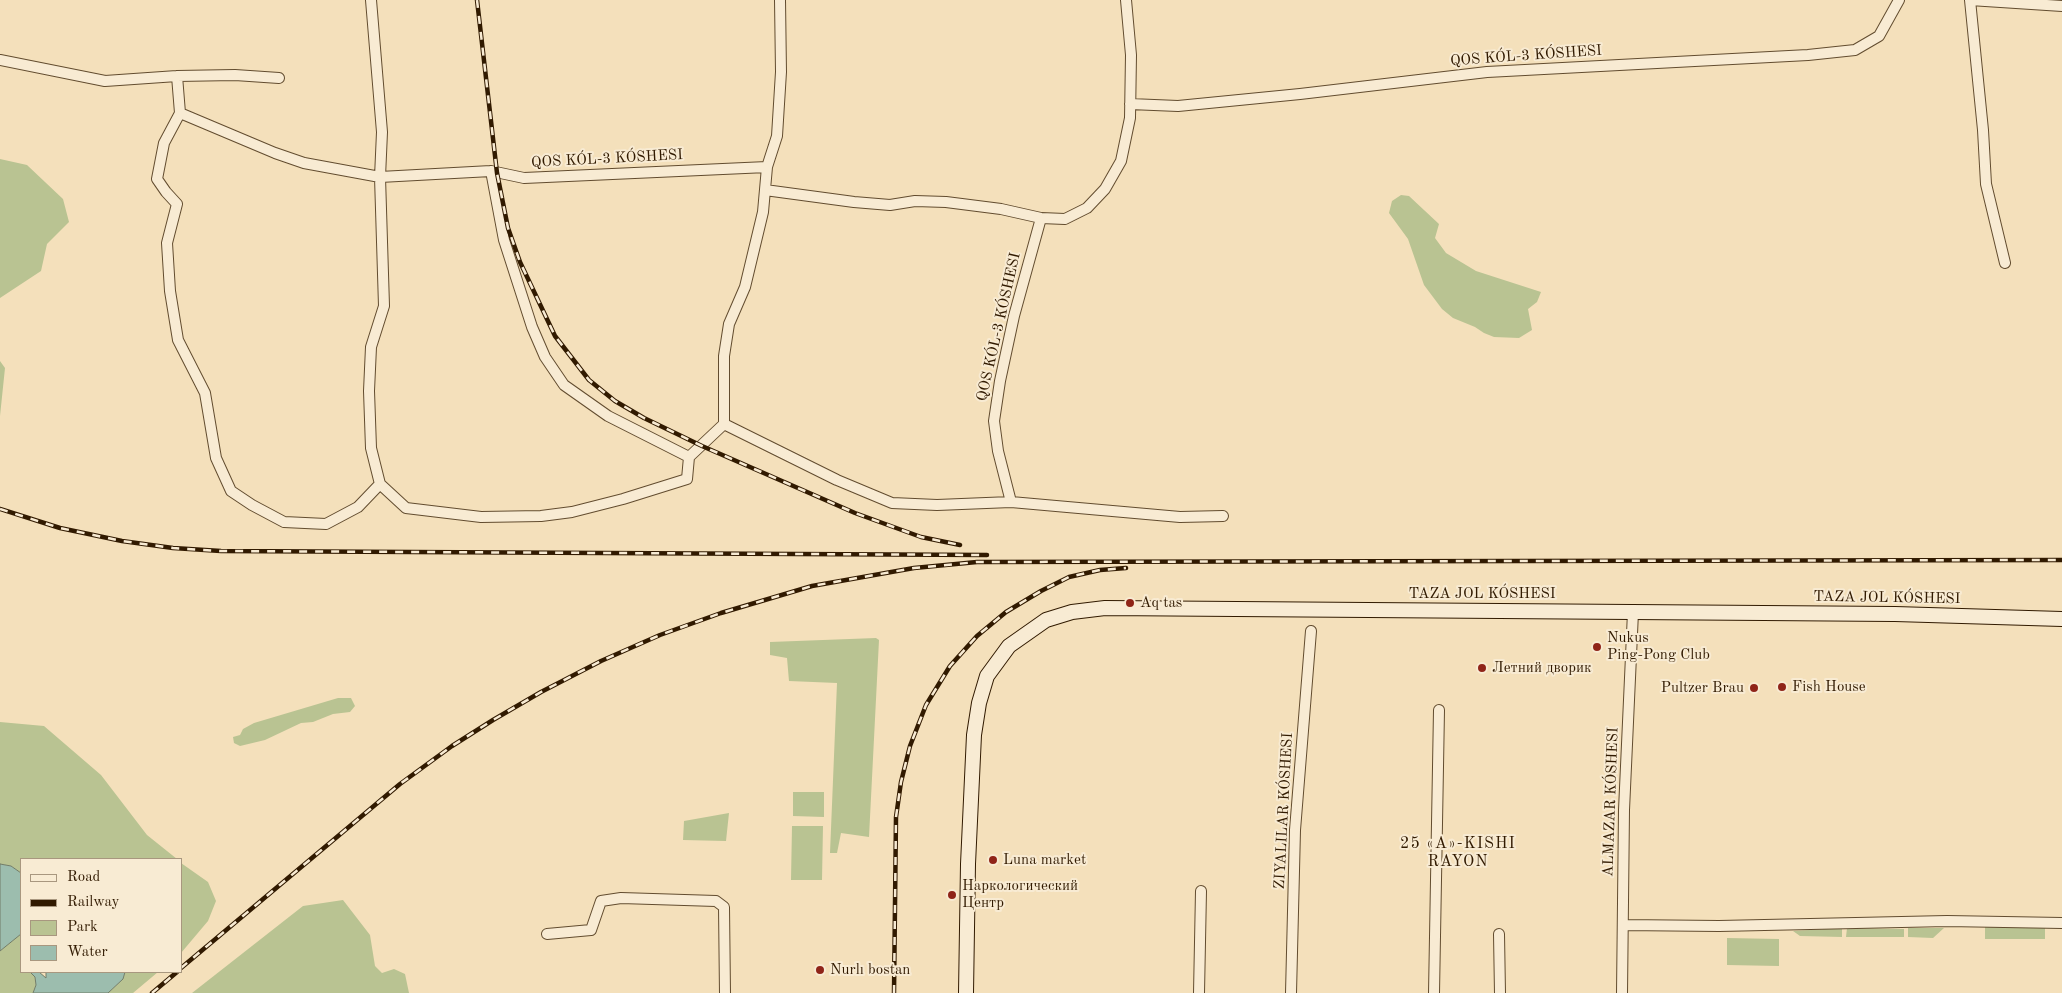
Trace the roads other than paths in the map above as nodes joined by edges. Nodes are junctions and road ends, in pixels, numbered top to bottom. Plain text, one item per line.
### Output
1 (371, 0) edge
2 (780, 0) edge
3 (1126, 0) edge
4 (1899, 0) edge
5 (1970, 0) edge
6 (2062, 6) edge
7 (0, 60) edge
8 (177, 76) junction
9 (279, 78) dead end
10 (1130, 104) junction
11 (180, 113) junction
12 (767, 167) junction
13 (491, 172) junction
14 (380, 177) junction
15 (765, 190) junction
16 (1041, 218) junction
17 (2005, 263) dead end
18 (724, 424) junction
19 (689, 457) junction
20 (380, 484) junction
21 (1011, 502) junction
22 (1223, 516) dead end
23 (1632, 612) junction
24 (2062, 619) edge
25 (1311, 631) dead end
26 (1439, 710) dead end
27 (1201, 891) dead end
28 (2062, 923) edge
29 (1623, 925) junction
30 (547, 934) dead end
31 (1499, 934) dead end
32 (725, 993) edge
33 (966, 993) edge
34 (1199, 993) edge
35 (1291, 993) edge
36 (1434, 993) edge
37 (1500, 993) edge
38 (1622, 993) edge

1 - 14 street
2 - 12 street
3 - 10 street
4 - 10 street, QOS KÓL-3 KÓSHESI
5 - 6 street
5 - 17 street
7 - 8 street
8 - 9 street
8 - 11 street
10 - 16 street
11 - 14 street
11 - 20 street
12 - 13 street, QOS KÓL-3 KÓSHESI
12 - 15 street
13 - 14 street, QOS KÓL-3 KÓSHESI
13 - 19 street
14 - 20 street
15 - 16 street
15 - 18 street
16 - 21 street, QOS KÓL-3 KÓSHESI
18 - 19 street
18 - 21 street
19 - 20 street
21 - 22 street
23 - 24 main road, TAZA JOL KÓSHESI
23 - 29 street, ALMAZAR KÓSHESI
23 - 33 main road, TAZA JOL KÓSHESI
25 - 35 street
26 - 36 street
27 - 34 street
28 - 29 street
29 - 38 street, ALMAZAR KÓSHESI
30 - 32 street
31 - 37 street

